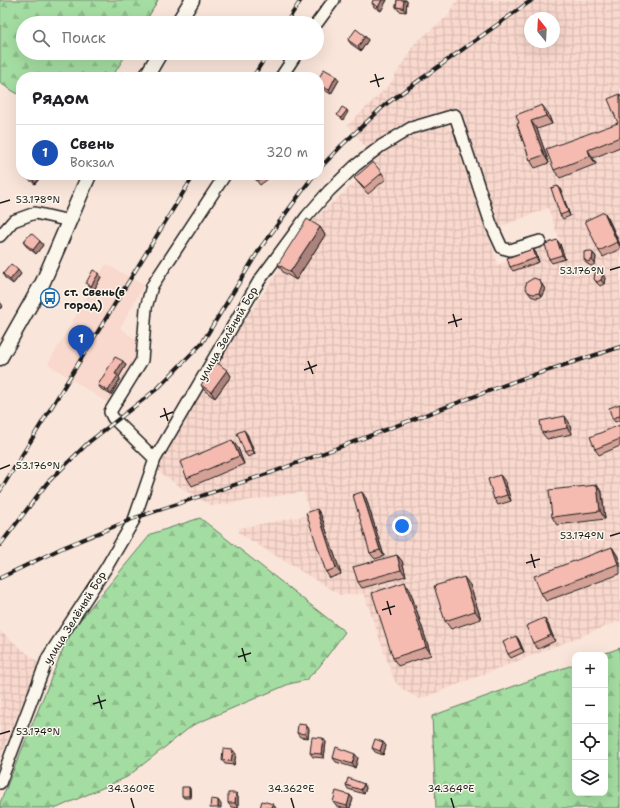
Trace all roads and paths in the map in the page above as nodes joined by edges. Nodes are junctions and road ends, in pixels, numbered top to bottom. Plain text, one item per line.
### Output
1 (192, 0) edge
2 (334, 0) edge
3 (182, 16) edge
4 (322, 16) edge
5 (156, 60) edge
6 (292, 60) edge
7 (149, 72) edge
8 (284, 72) edge
9 (87, 180) edge
10 (222, 180) edge
11 (70, 221) junction
12 (0, 236) edge
13 (540, 240) dead end
14 (0, 358) edge
15 (155, 459) junction
16 (0, 783) edge

1 - 3 main road
2 - 4 street
5 - 7 main road
6 - 8 street
9 - 11 main road
10 - 15 street
11 - 12 street
11 - 14 main road
13 - 15 street, улица Зелёный Бор
15 - 16 street, улица Зелёный Бор

